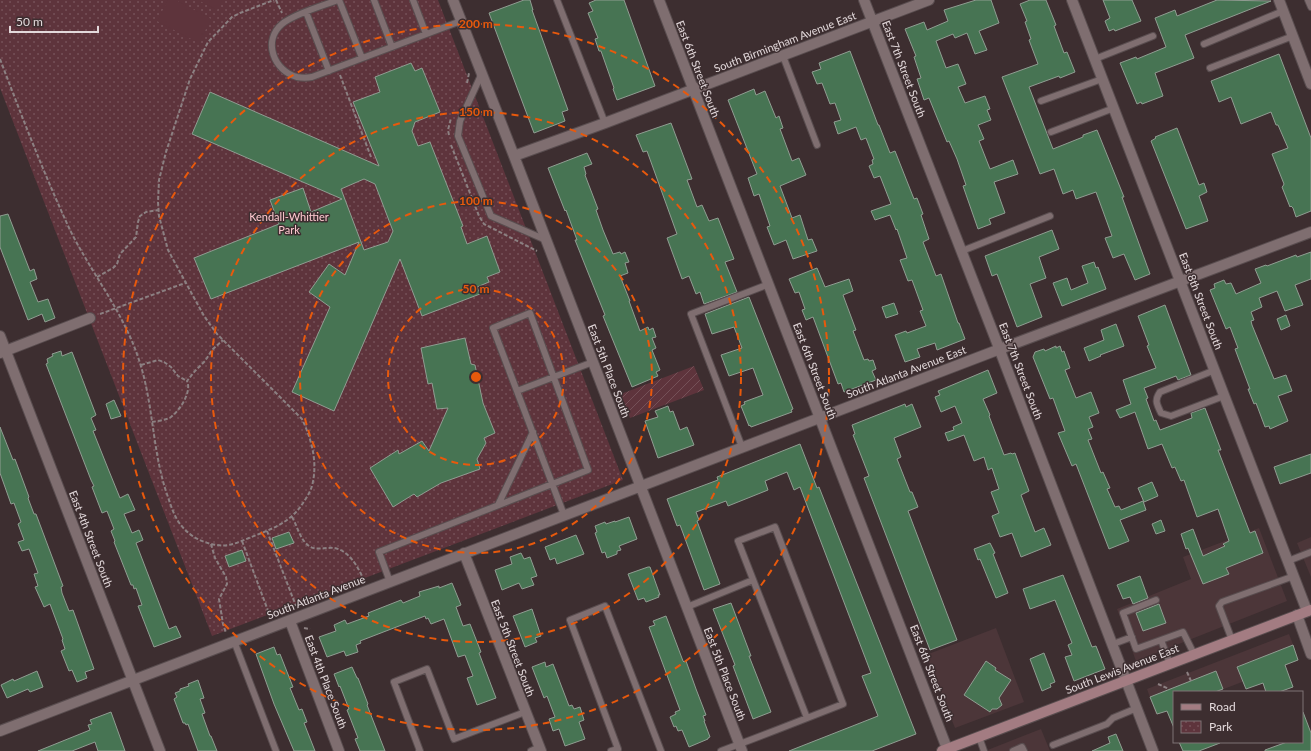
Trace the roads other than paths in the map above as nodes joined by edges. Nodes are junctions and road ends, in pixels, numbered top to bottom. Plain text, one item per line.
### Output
1 (338, 0) edge
2 (374, 0) edge
3 (413, 0) edge
4 (453, 0) edge
5 (557, 0) edge
6 (659, 0) edge
7 (864, 0) edge
8 (929, 0) edge
9 (1072, 0) edge
10 (1279, 0) edge
11 (1308, 0) edge
12 (1311, 7) edge
13 (1283, 11) junction
14 (306, 12) junction
15 (461, 20) junction
16 (873, 22) junction
17 (426, 34) junction
18 (1153, 36) dead end
19 (1293, 36) junction
20 (1204, 44) dead end
21 (392, 47) junction
22 (783, 56) junction
23 (362, 58) junction
24 (1095, 59) junction
25 (1210, 68) dead end
26 (329, 71) junction
27 (482, 73) junction
28 (1102, 79) junction
29 (1311, 84) edge
30 (694, 89) junction
31 (1041, 101) dead end
32 (1114, 108) junction
33 (605, 123) junction
34 (1052, 132) dead end
35 (817, 145) dead end
36 (514, 156) junction
37 (1050, 216) dead end
38 (1311, 232) edge
39 (547, 240) junction
40 (962, 251) junction
41 (1180, 281) junction
42 (769, 284) junction
43 (94, 316) road end
44 (0, 336) edge
45 (1000, 349) junction
46 (3, 352) edge
47 (593, 362) junction
48 (1215, 370) junction
49 (553, 377) junction
50 (517, 391) junction
51 (1224, 396) junction
52 (820, 417) junction
53 (533, 432) junction
54 (742, 447) junction
55 (552, 483) junction
56 (640, 486) junction
57 (498, 505) junction
58 (564, 515) junction
59 (1311, 552) edge
60 (464, 553) junction
61 (1288, 561) junction
62 (1294, 576) junction
63 (754, 580) junction
64 (390, 582) junction
65 (1156, 600) dead end
66 (686, 607) junction
67 (1309, 610) edge
68 (1297, 615) junction
69 (290, 621) junction
70 (1132, 636) junction
71 (1161, 640) junction
72 (1232, 640) junction
73 (1309, 640) edge
74 (234, 641) junction
75 (1113, 644) junction
76 (1194, 654) junction
77 (1311, 654) edge
78 (1170, 664) junction
79 (132, 680) junction
80 (1127, 681) junction
81 (1137, 708) junction
82 (525, 712) junction
83 (807, 718) junction
84 (0, 731) edge
85 (979, 737) junction
86 (1053, 745) dead end
87 (741, 748) edge
88 (537, 750) edge
89 (946, 750) edge
90 (160, 751) edge
91 (276, 751) edge
92 (339, 751) edge
93 (419, 751) edge
94 (611, 751) edge
95 (661, 751) edge
96 (721, 751) edge
97 (984, 751) edge
98 (1013, 751) edge
99 (1024, 751) edge
100 (1153, 751) edge

1 - 14 lane
1 - 23 lane
2 - 21 lane
3 - 17 lane
4 - 15 street, East 5th Place South
5 - 33 lane
6 - 30 street, East 6th Street South
7 - 16 street, East 7th Street South
8 - 16 street, South Birmingham Avenue East
9 - 24 street, East 8th Street South
10 - 13 street
11 - 12 lane
13 - 19 street
13 - 20 lane
14 - 26 lane
14 - 26 lane
15 - 17 lane
15 - 27 street, East 5th Place South
16 - 22 street, South Birmingham Avenue East
16 - 40 street, East 7th Street South
17 - 21 lane
18 - 24 lane
19 - 25 lane
19 - 29 street
21 - 23 lane
22 - 30 street, South Birmingham Avenue East
22 - 35 lane
23 - 26 lane
24 - 28 street, East 8th Street South
27 - 36 street, East 5th Place South
27 - 39 lane
28 - 31 lane
28 - 32 street, East 8th Street South
30 - 33 street, South Birmingham Avenue East
30 - 42 street, East 6th Street South
32 - 34 lane
32 - 41 street, East 8th Street South
33 - 36 street, South Birmingham Avenue East
36 - 39 street, East 5th Place South
37 - 40 lane
38 - 41 street
39 - 47 street, East 5th Place South
40 - 45 street, East 7th Street South
41 - 45 street, South Atlanta Avenue East
41 - 48 street, East 8th Street South
42 - 52 street, East 6th Street South
42 - 54 lane
43 - 46 street
44 - 46 street, East 4th Street South
45 - 52 street, South Atlanta Avenue East
45 - 75 street, East 7th Street South
46 - 79 street, East 4th Street South
47 - 49 lane
47 - 56 street, East 5th Place South
48 - 51 street, East 8th Street South
48 - 51 lane
49 - 50 lane
49 - 50 lane
49 - 55 lane
50 - 53 lane
51 - 61 street, East 8th Street South
52 - 54 street, South Atlanta Avenue East
52 - 89 street, East 6th Street South
53 - 55 lane
53 - 57 lane
54 - 56 street, South Atlanta Avenue East
55 - 57 lane
55 - 58 lane
56 - 58 street, South Atlanta Avenue
56 - 66 street, East 5th Place South
57 - 64 lane
58 - 60 street, South Atlanta Avenue
59 - 61 lane
60 - 64 street, South Atlanta Avenue
60 - 82 street, East 5th Street South
61 - 62 street, East 8th Street South
62 - 67 street, East 8th Street South
62 - 72 lane
63 - 66 lane
63 - 83 lane
63 - 83 lane
64 - 69 street, South Atlanta Avenue
65 - 70 lane
66 - 87 street, East 5th Place South
67 - 68 main road, South Lewis Avenue East
68 - 72 main road, South Lewis Avenue East
68 - 73 street
69 - 74 street, South Atlanta Avenue
69 - 92 street, East 4th Place South
70 - 71 lane
70 - 75 lane
71 - 76 lane
71 - 78 lane
72 - 76 main road, South Lewis Avenue East
73 - 77 street
74 - 79 street, South Atlanta Avenue
74 - 91 lane
75 - 80 street, East 7th Street South
76 - 78 main road, South Lewis Avenue East
78 - 80 main road, South Lewis Avenue East
79 - 84 street, South Atlanta Avenue
79 - 90 street, East 4th Street South
80 - 81 street, East 7th Street South
80 - 85 main road, South Lewis Avenue East
81 - 86 lane
81 - 100 street, East 7th Street South
82 - 88 street, East 5th Street South
82 - 93 lane
83 - 87 lane
85 - 89 main road, South Lewis Avenue East
85 - 97 lane
87 - 96 lane
94 - 95 lane
98 - 99 lane

